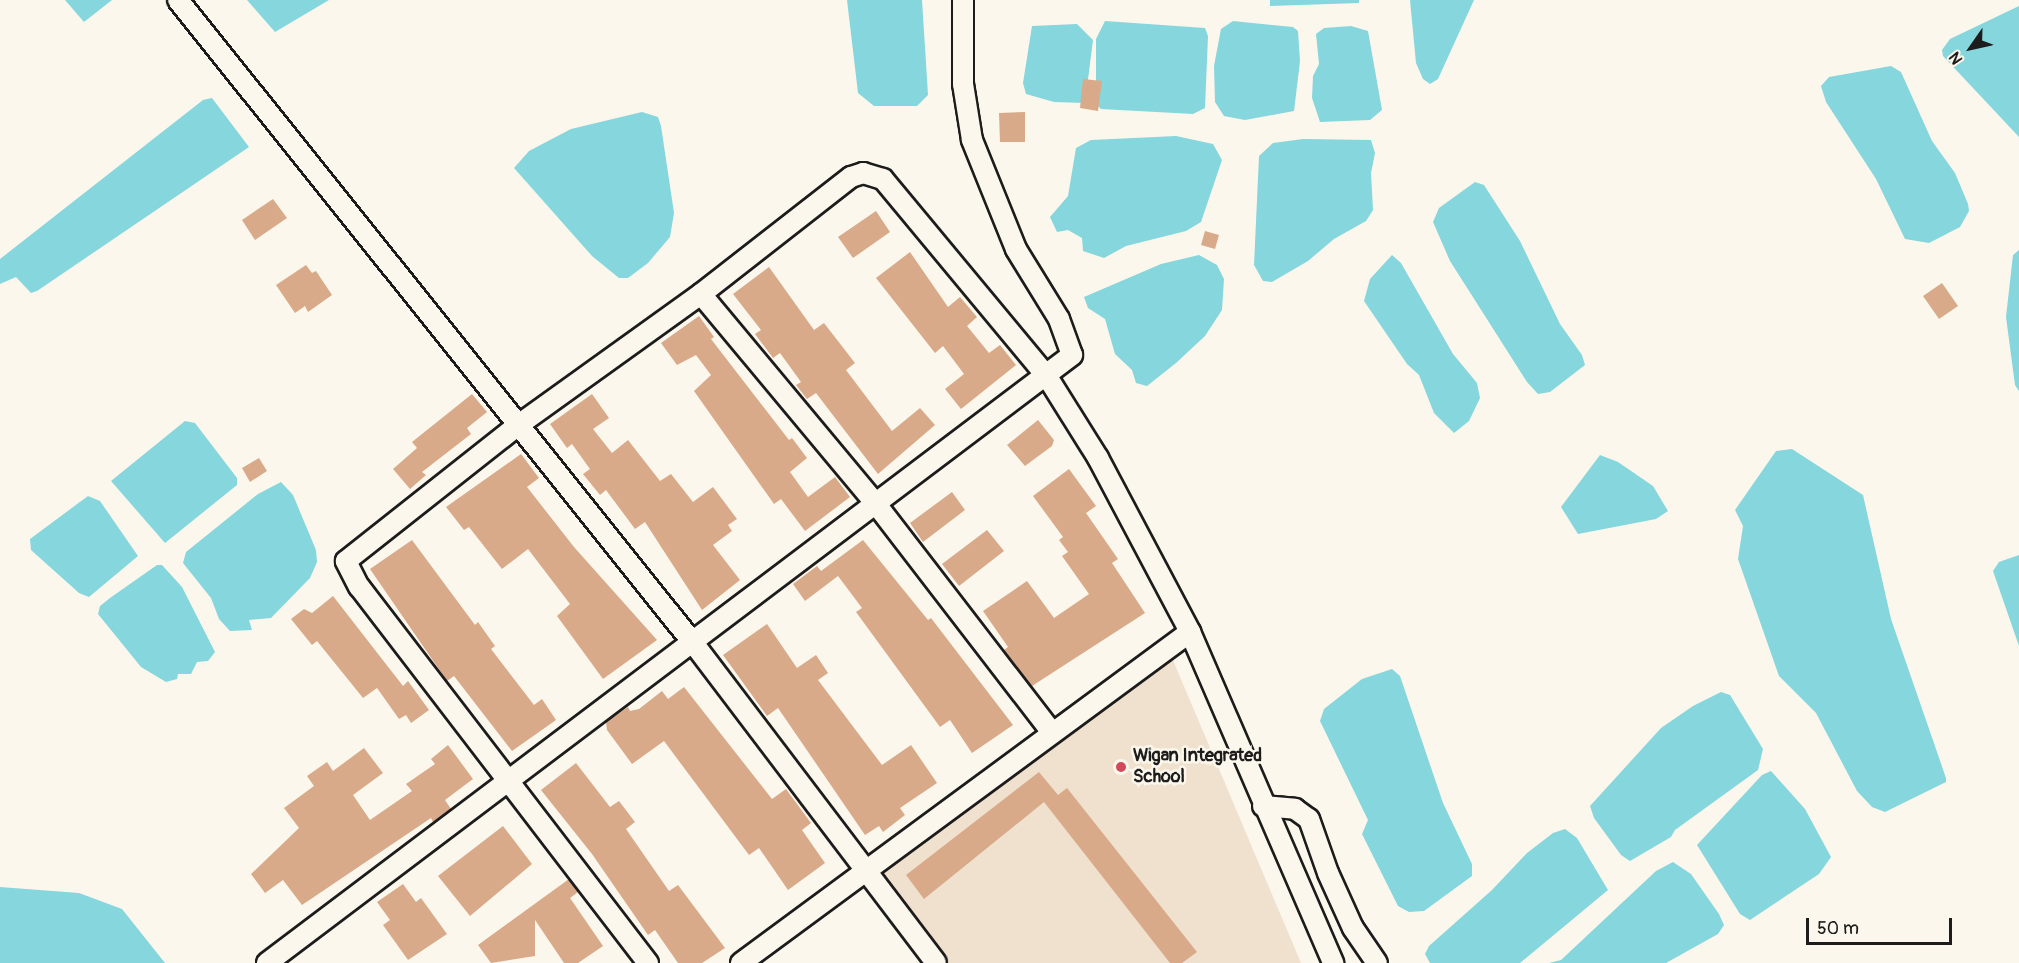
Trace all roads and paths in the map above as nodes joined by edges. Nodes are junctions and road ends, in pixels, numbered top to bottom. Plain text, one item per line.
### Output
1 (178, 0) edge
2 (963, 0) edge
3 (701, 294) junction
4 (1046, 375) junction
5 (518, 426) junction
6 (876, 504) junction
7 (1190, 632) junction
8 (694, 644) junction
9 (1050, 731) junction
10 (507, 780) junction
11 (1263, 806) junction
12 (865, 872) junction
13 (267, 963) edge
14 (648, 963) edge
15 (741, 963) edge
16 (936, 963) edge
17 (1333, 963) edge
18 (1377, 963) edge

1 - 5 street
2 - 4 street
3 - 4 street
3 - 5 street
3 - 6 street
4 - 6 street
4 - 7 street
5 - 8 street
5 - 10 street
6 - 8 street
6 - 9 street
7 - 9 street
7 - 11 street
8 - 10 street
8 - 12 street
9 - 12 street
10 - 13 street
10 - 14 street
11 - 17 street
11 - 18 street
12 - 15 street
12 - 16 street

